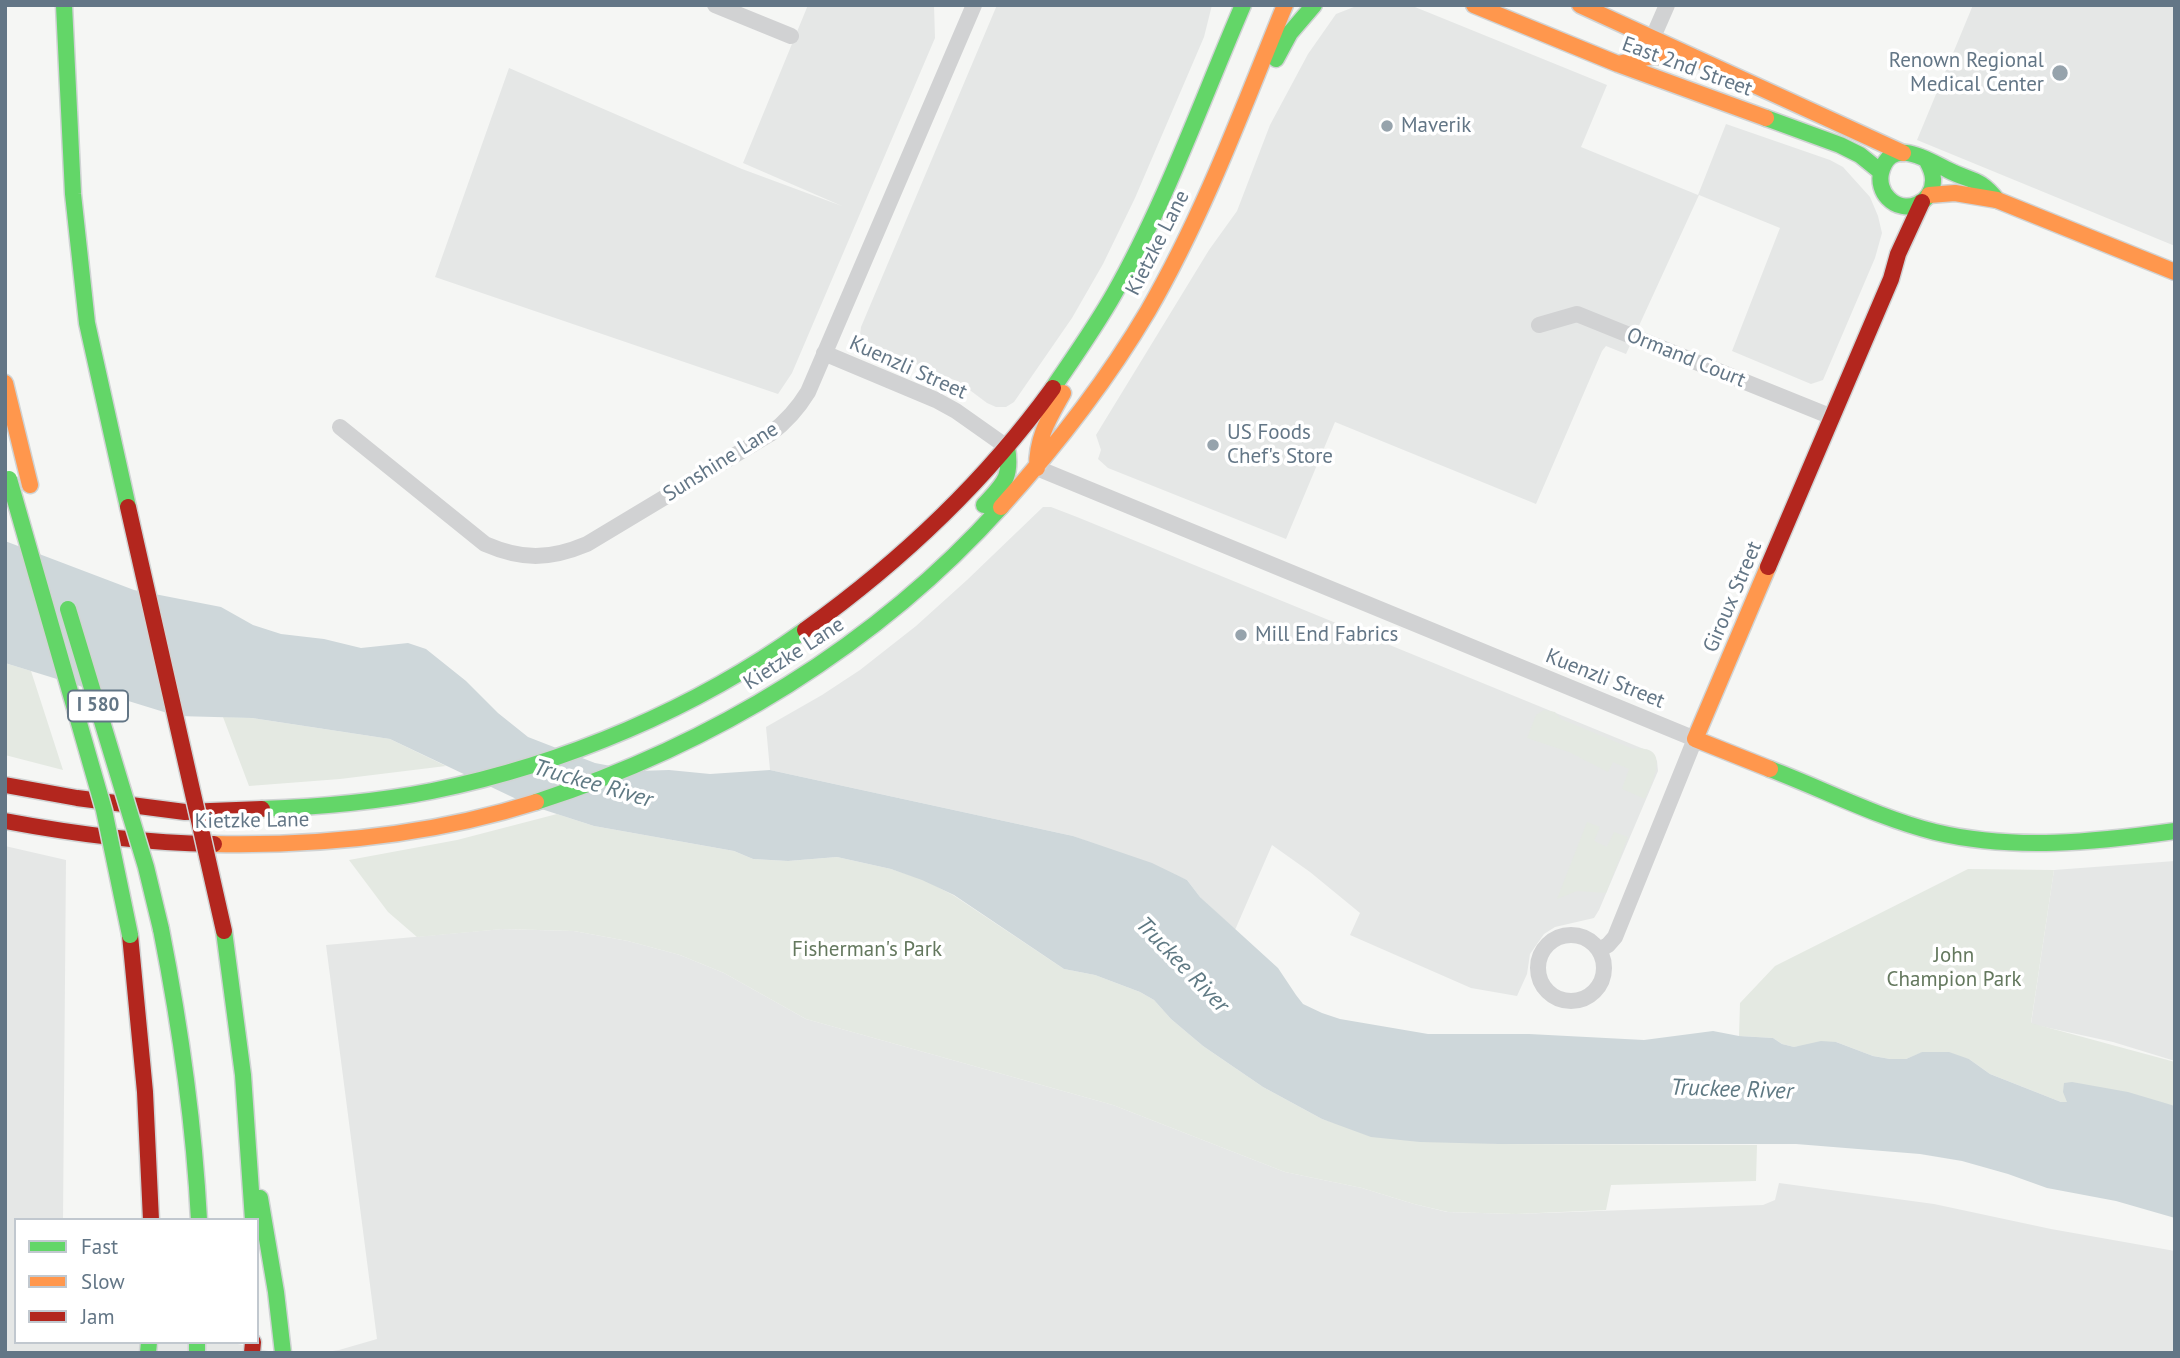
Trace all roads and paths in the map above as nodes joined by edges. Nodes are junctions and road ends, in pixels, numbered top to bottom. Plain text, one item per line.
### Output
1 (64, 5) edge
2 (715, 5) edge
3 (974, 5) edge
4 (1225, 5) edge
5 (1243, 5) edge
6 (1285, 5) edge
7 (1314, 5) edge
8 (1474, 5) edge
9 (1667, 5) edge
10 (1586, 8) edge
11 (790, 36) dead end
12 (1653, 37) junction
13 (1618, 51) junction
14 (1706, 61) junction
15 (1208, 88) junction
16 (1234, 128) junction
17 (1903, 153) junction
18 (1926, 159) junction
19 (1881, 172) junction
20 (1926, 199) junction
21 (1997, 200) junction
22 (1892, 202) junction
23 (1898, 254) junction
24 (2175, 272) edge
25 (1539, 325) dead end
26 (824, 353) junction
27 (1060, 378) junction
28 (5, 383) edge
29 (1832, 417) junction
30 (340, 427) dead end
31 (1007, 447) junction
32 (1037, 468) junction
33 (7, 471) edge
34 (32, 492) dead end
35 (963, 548) junction
36 (62, 588) dead end
37 (1695, 739) junction
38 (5, 785) edge
39 (5, 821) edge
40 (2175, 831) edge
41 (1599, 950) junction
42 (248, 1118) junction
43 (151, 1218) edge
44 (198, 1218) edge
45 (253, 1218) edge
46 (283, 1353) edge

1 - 42 main road, bridge
2 - 11 street
3 - 26 street, Sunshine Lane
4 - 15 main road
5 - 15 main road, Kietzke Lane
6 - 16 main road, Kietzke Lane
7 - 16 main road
8 - 13 main road, East 2nd Street
9 - 12 street
10 - 12 main road, East 2nd Street
10 - 13 main road
12 - 14 main road, East 2nd Street
13 - 14 main road
13 - 19 main road, East 2nd Street
14 - 17 main road, East 2nd Street
15 - 27 main road, Kietzke Lane
16 - 32 main road, Kietzke Lane
17 - 18 main road
17 - 19 main road
18 - 20 main road
18 - 21 main road
19 - 22 main road
20 - 21 main road
20 - 22 main road
20 - 23 main road, Giroux Street
21 - 24 main road
22 - 23 main road, Giroux Street
23 - 29 main road, Giroux Street
25 - 29 street, Ormand Court
26 - 30 street, Sunshine Lane
26 - 31 street, Kuenzli Street
27 - 31 main road, Kietzke Lane
27 - 32 main road
28 - 34 main road
29 - 37 main road, Giroux Street
31 - 35 main road
31 - 38 main road, Kietzke Lane
32 - 35 main road, Kietzke Lane
32 - 37 street, Kuenzli Street
33 - 43 main road, bridge
35 - 39 main road, Kietzke Lane
36 - 44 main road, I 580, bridge
37 - 40 main road, Kuenzli Street
37 - 41 street, Giroux Street
41 - 41 street
42 - 45 main road
42 - 46 main road

